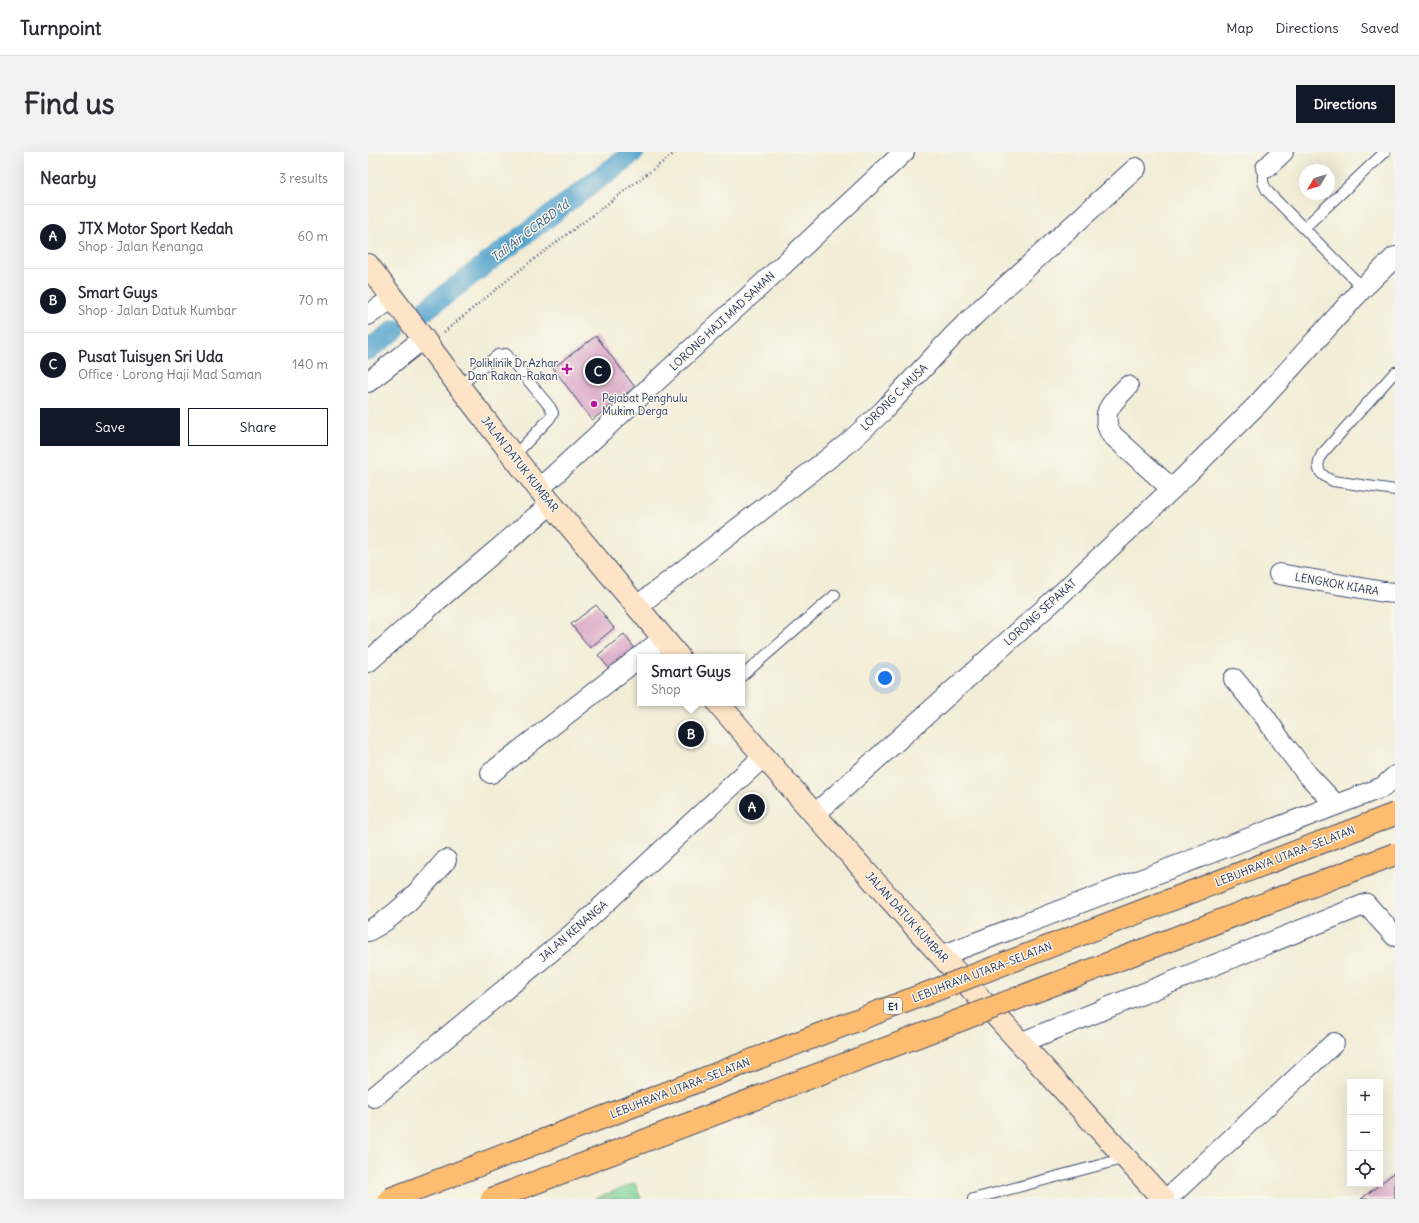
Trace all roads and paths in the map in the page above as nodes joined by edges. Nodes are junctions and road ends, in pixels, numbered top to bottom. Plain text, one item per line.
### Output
1 (676, 152) edge
2 (904, 152) edge
3 (1283, 152) edge
4 (1385, 152) edge
5 (1136, 168) dead end
6 (1266, 168) joint
7 (1304, 228) junction
8 (1395, 256) edge
9 (368, 265) edge
10 (1363, 288) junction
11 (393, 298) junction
12 (368, 315) edge
13 (426, 342) junction
14 (1395, 372) edge
15 (368, 382) edge
16 (459, 386) junction
17 (1128, 386) dead end
18 (514, 456) junction
19 (1172, 489) junction
20 (1395, 490) edge
21 (545, 497) junction
22 (1279, 574) dead end
23 (1395, 592) edge
24 (835, 595) dead end
25 (636, 607) junction
26 (663, 639) junction
27 (644, 654) edge
28 (676, 654) edge
29 (637, 659) edge
30 (368, 662) edge
31 (745, 673) edge
32 (1234, 679) dead end
33 (721, 706) edge
34 (764, 756) junction
35 (491, 773) dead end
36 (1395, 776) edge
37 (1336, 805) junction
38 (815, 814) junction
39 (1395, 814) edge
40 (1395, 854) edge
41 (446, 860) dead end
42 (368, 930) edge
43 (1395, 936) edge
44 (941, 956) junction
45 (1020, 1043) junction
46 (1334, 1043) dead end
47 (371, 1100) edge
48 (1126, 1158) junction
49 (390, 1199) edge
50 (492, 1199) edge
51 (973, 1199) edge
52 (1163, 1199) edge
53 (1166, 1199) edge

1 - 13 path
2 - 21 street, LORONG HAJI MAD SAMAN
3 - 6 street
4 - 7 lane
5 - 25 street, LORONG C-MUSA
6 - 7 lane
7 - 10 lane
8 - 10 street, LORONG SEPAKAT
9 - 11 main road, JALAN DATUK KUMBAR
10 - 19 street, LORONG SEPAKAT
11 - 12 street
11 - 13 main road, JALAN DATUK KUMBAR
13 - 15 street
13 - 16 main road, JALAN DATUK KUMBAR
14 - 20 lane
16 - 18 main road, JALAN DATUK KUMBAR
16 - 18 lane
17 - 19 street
18 - 21 main road, JALAN DATUK KUMBAR
19 - 38 street, LORONG SEPAKAT
21 - 25 main road, JALAN DATUK KUMBAR
21 - 30 street, LORONG HAJI MAD SAMAN
22 - 23 street, LENGKOK KIARA
24 - 31 lane
25 - 26 main road, JALAN DATUK KUMBAR
26 - 27 street
26 - 28 main road, JALAN DATUK KUMBAR
29 - 35 street
32 - 37 street
33 - 34 main road, JALAN DATUK KUMBAR
34 - 38 main road, JALAN DATUK KUMBAR
34 - 47 street, JALAN KENANGA
36 - 37 street
37 - 44 street
38 - 44 main road, JALAN DATUK KUMBAR
39 - 49 highway, LEBUHRAYA UTARA–SELATAN / E1, bridge
40 - 50 highway, bridge
41 - 42 street
43 - 45 street
44 - 45 main road, JALAN DATUK KUMBAR
45 - 48 main road, JALAN DATUK KUMBAR
46 - 53 street
48 - 51 lane
48 - 52 main road, JALAN DATUK KUMBAR

